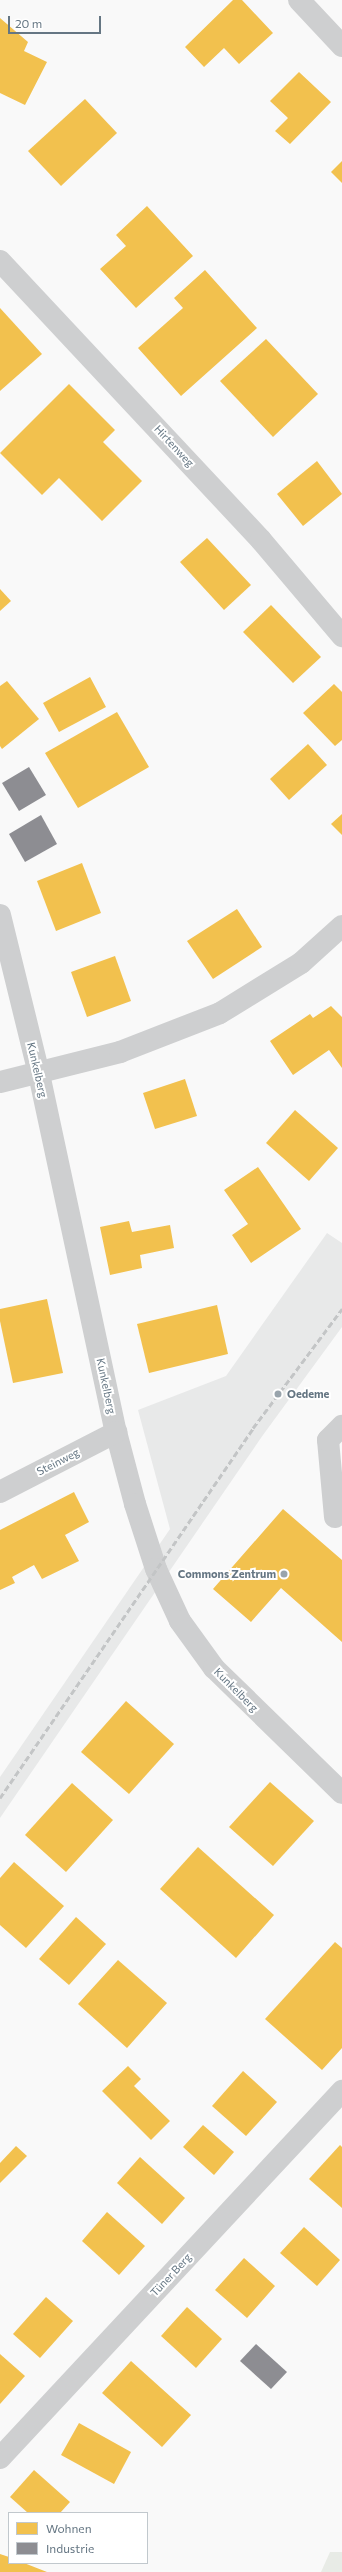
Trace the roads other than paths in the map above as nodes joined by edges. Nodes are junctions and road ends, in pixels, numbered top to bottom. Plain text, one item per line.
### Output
1 (299, 0) edge
2 (342, 46) edge
3 (0, 261) edge
4 (342, 636) edge
5 (0, 915) edge
6 (342, 926) edge
7 (38, 1074) junction
8 (0, 1082) edge
9 (342, 1426) edge
10 (116, 1432) junction
11 (0, 1492) edge
12 (335, 1517) dead end
13 (342, 1793) edge
14 (342, 2091) edge
15 (0, 2458) edge

1 - 2 street
3 - 4 street, Hirtenweg
5 - 7 street, Kunkelberg
6 - 7 street
7 - 8 street
7 - 10 street, Kunkelberg
9 - 12 street
10 - 11 street, Steinweg
10 - 13 street, Kunkelberg
14 - 15 street, Tüner Berg

